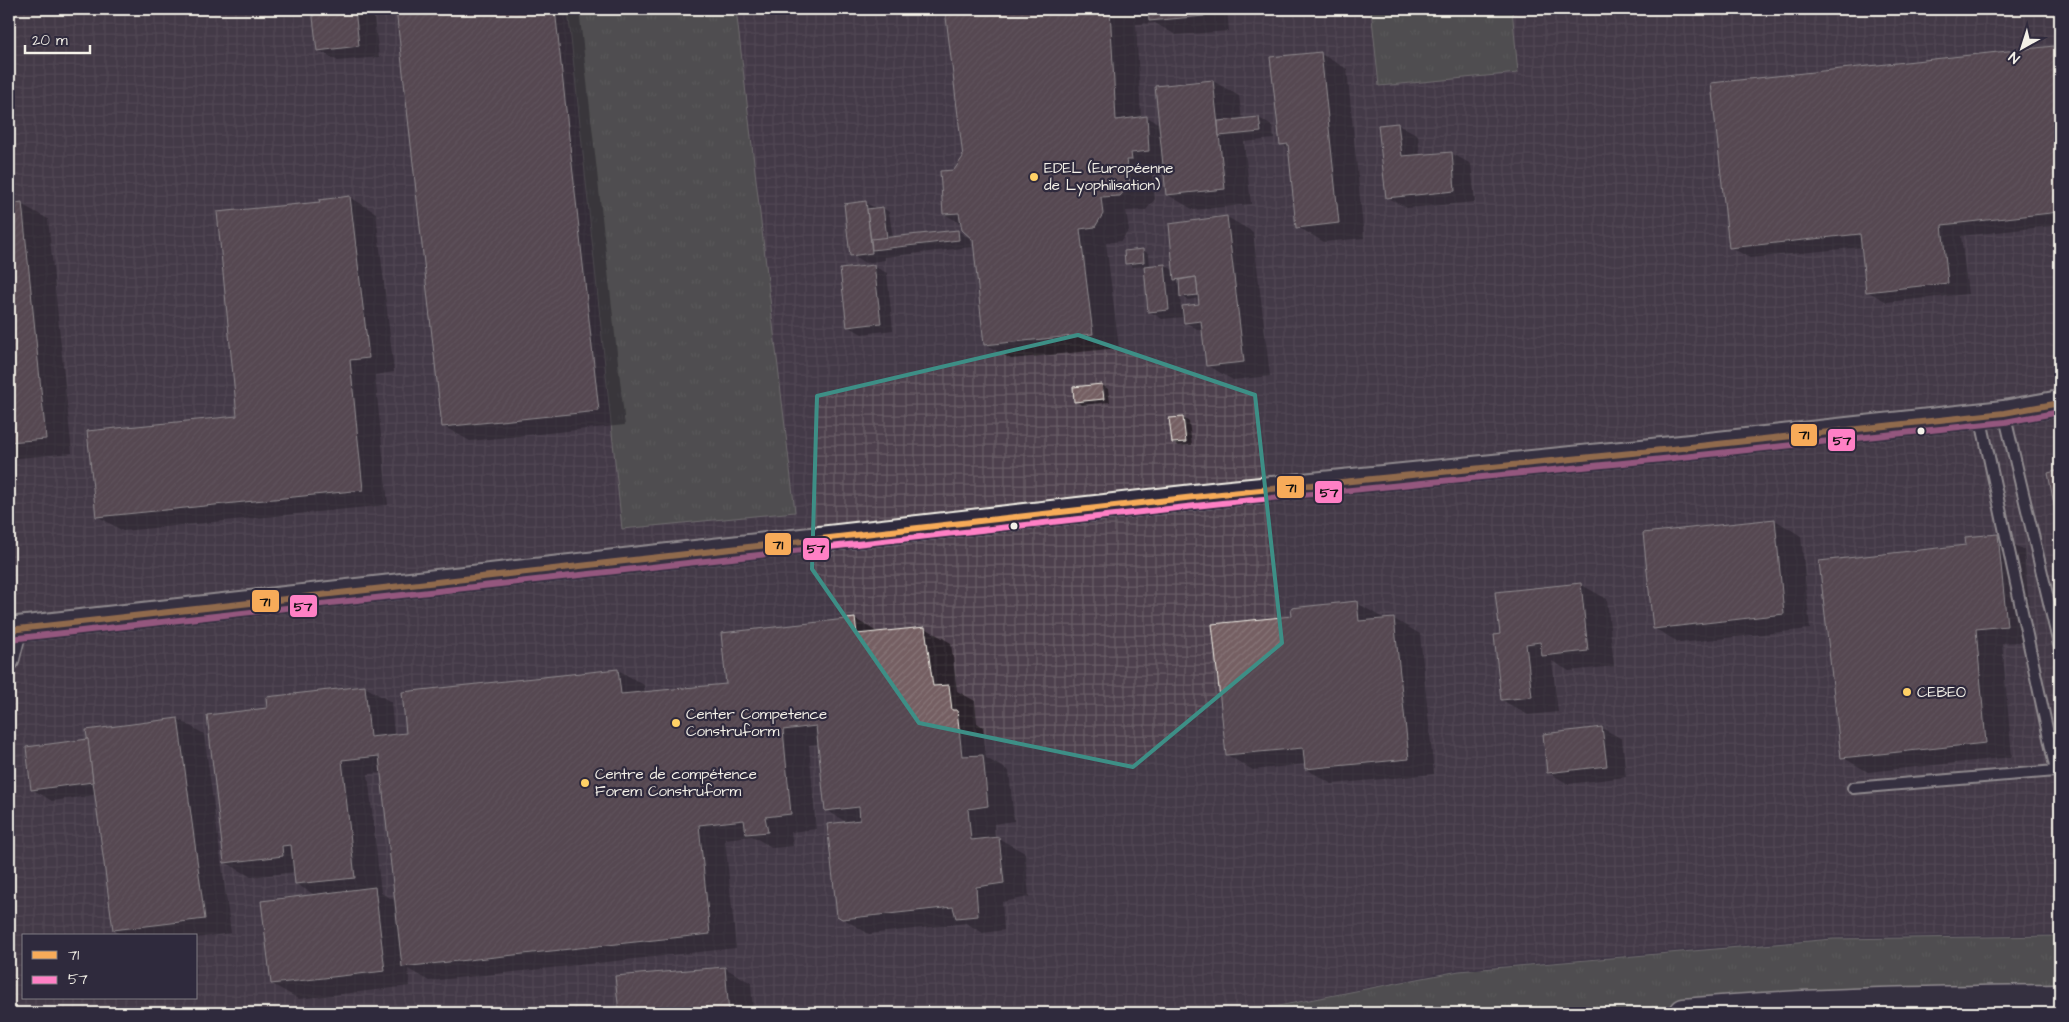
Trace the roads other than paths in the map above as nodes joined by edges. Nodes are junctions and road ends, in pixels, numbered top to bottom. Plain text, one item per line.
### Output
1 (2060, 403) edge
2 (2004, 413) junction
3 (1980, 415) junction
4 (13, 630) edge
5 (2060, 649) edge
6 (9, 660) edge
7 (1853, 788) dead end
8 (2060, 999) edge
9 (1684, 1013) edge

1 - 2 street
2 - 3 street
2 - 5 lane
3 - 4 street
3 - 7 lane
4 - 6 street
8 - 9 highway

